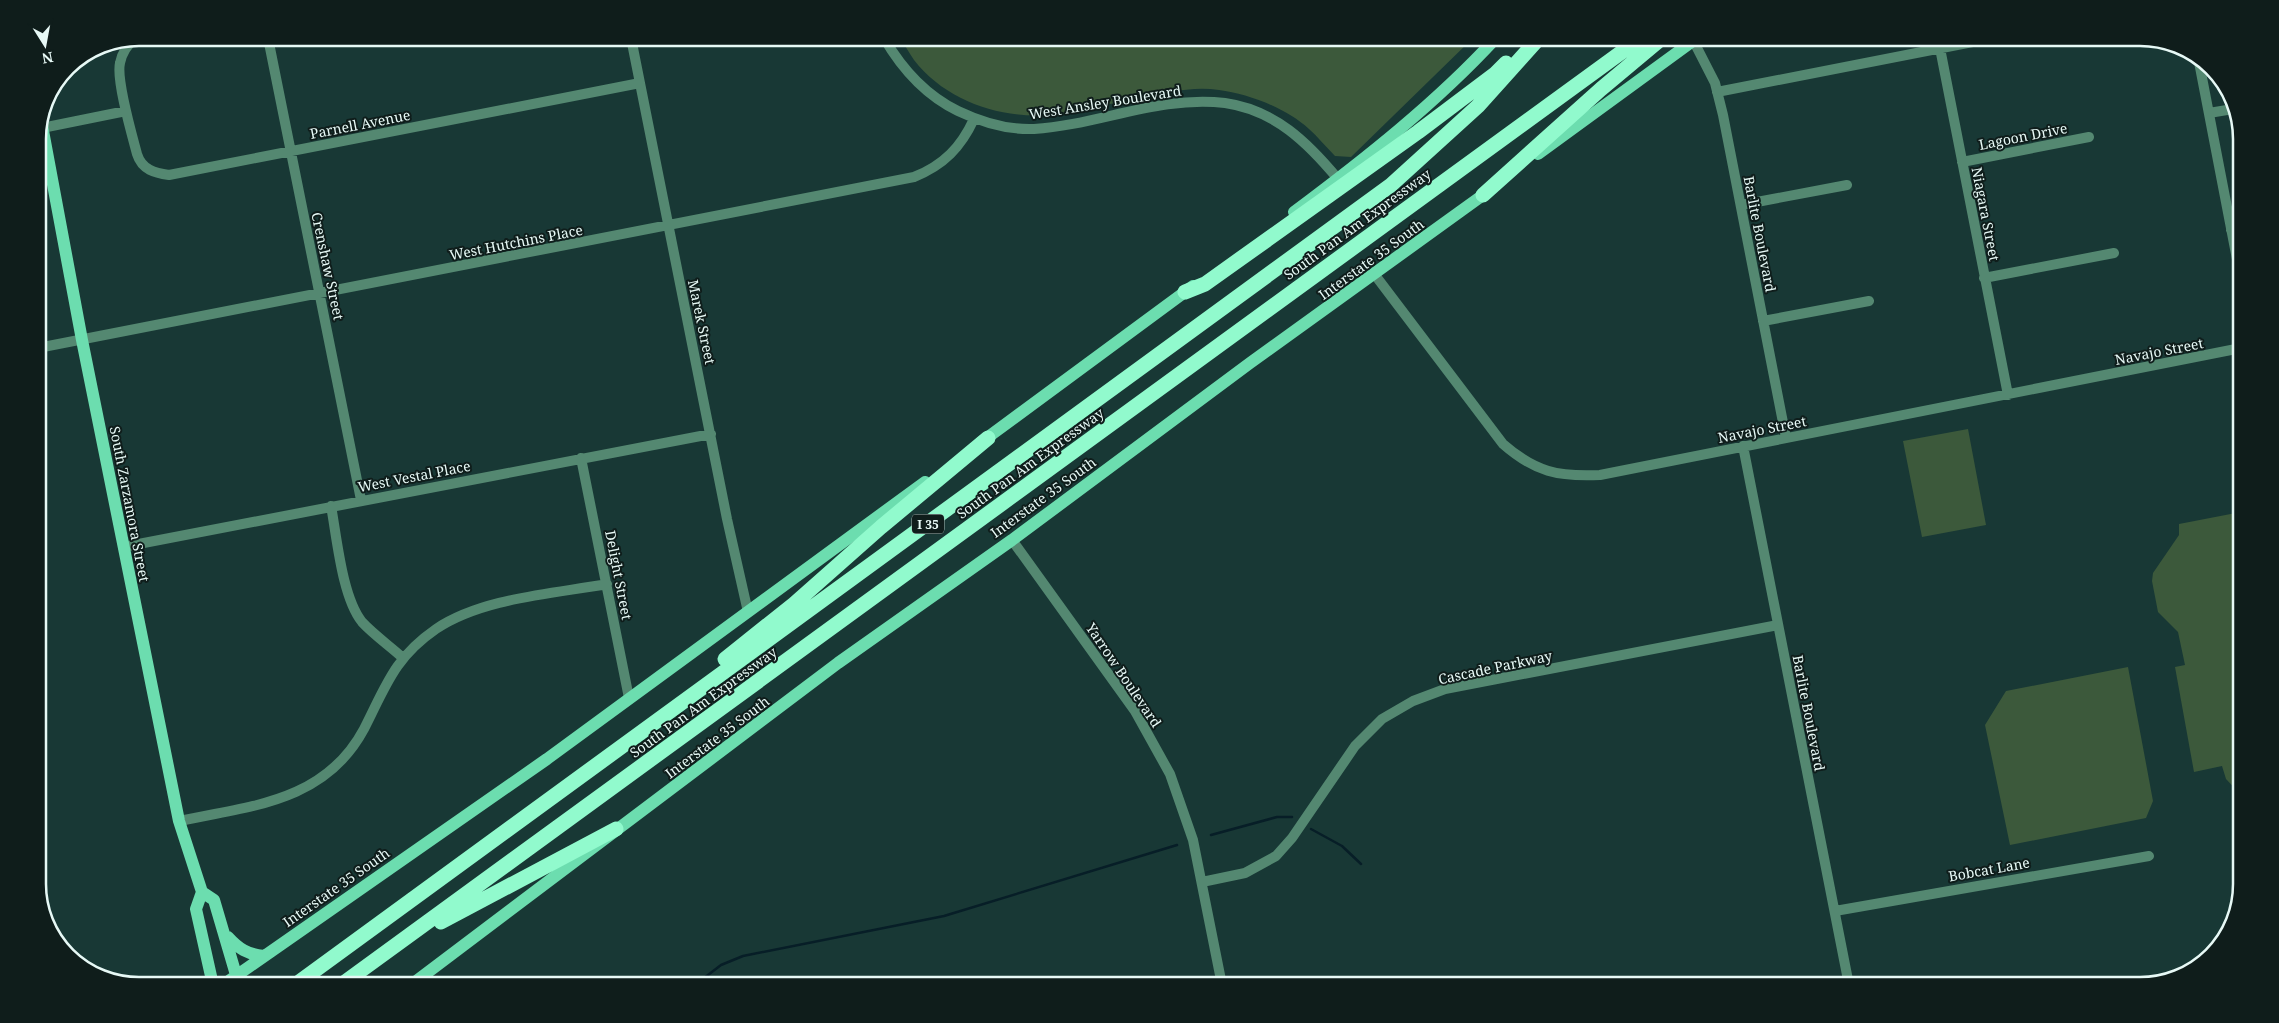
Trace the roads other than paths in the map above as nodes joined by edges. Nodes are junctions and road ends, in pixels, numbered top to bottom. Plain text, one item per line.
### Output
1 (270, 46) edge
2 (633, 46) edge
3 (889, 46) edge
4 (1488, 46) edge
5 (1524, 46) edge
6 (1532, 46) edge
7 (1630, 46) edge
8 (1652, 46) edge
9 (1686, 46) edge
10 (1698, 46) edge
11 (1925, 46) edge
12 (1940, 46) edge
13 (128, 47) edge
14 (2200, 69) edge
15 (640, 83) junction
16 (1717, 92) junction
17 (2228, 110) edge
18 (126, 111) junction
19 (2209, 113) junction
20 (974, 119) junction
21 (48, 123) edge
22 (2089, 137) dead end
23 (46, 150) edge
24 (291, 151) junction
25 (1962, 162) junction
26 (1338, 179) junction
27 (1847, 185) dead end
28 (1483, 196) junction
29 (1741, 205) junction
30 (2233, 216) edge
31 (668, 226) junction
32 (2114, 253) dead end
33 (1375, 275) junction
34 (1984, 278) junction
35 (1185, 292) junction
36 (320, 294) junction
37 (1869, 301) dead end
38 (1763, 321) junction
39 (82, 340) junction
40 (46, 347) edge
41 (2233, 350) edge
42 (2008, 395) junction
43 (710, 434) junction
44 (988, 438) junction
45 (1786, 438) junction
46 (1743, 446) junction
47 (581, 458) junction
48 (361, 500) junction
49 (331, 506) junction
50 (1012, 540) junction
51 (123, 547) junction
52 (606, 584) junction
53 (748, 612) junction
54 (1778, 625) junction
55 (403, 658) junction
56 (629, 698) junction
57 (592, 768) junction
58 (178, 821) junction
59 (616, 829) junction
60 (2149, 856) dead end
61 (1202, 882) junction
62 (202, 892) junction
63 (1835, 911) junction
64 (225, 933) junction
65 (404, 940) junction
66 (264, 956) junction
67 (211, 977) edge
68 (237, 977) edge
69 (241, 977) edge
70 (307, 977) edge
71 (353, 977) edge
72 (423, 977) edge
73 (1220, 977) edge
74 (1847, 977) edge

1 - 24 street, Crenshaw Street
2 - 15 street, Marek Street
3 - 20 street, West Ansley Boulevard
4 - 26 main road, Interstate 35 South
5 - 35 highway
6 - 57 highway, South Pan Am Expressway / I 35
7 - 65 highway, South Pan Am Expressway / I 35
8 - 28 highway
9 - 28 main road, Interstate 35 South
10 - 16 street, Barlite Boulevard
11 - 16 street
12 - 25 street, Niagara Street
13 - 18 street, Parnell Avenue
14 - 19 street
15 - 24 street, Parnell Avenue
15 - 31 street, Marek Street
16 - 29 street, Barlite Boulevard
17 - 19 street
18 - 21 street
18 - 24 street, Parnell Avenue
19 - 30 street
20 - 26 street, West Ansley Boulevard
20 - 31 street, West Hutchins Place
22 - 25 street, Lagoon Drive
23 - 39 main road, South Zarzamora Street
24 - 36 street, Crenshaw Street
25 - 34 street, Niagara Street
26 - 35 main road, Interstate 35 South
27 - 29 street
28 - 33 main road, Interstate 35 South
29 - 38 street, Barlite Boulevard
31 - 36 street, West Hutchins Place
31 - 43 street, Marek Street
32 - 34 street
33 - 46 street, Navajo Street
33 - 50 main road, Interstate 35 South
34 - 42 street, Niagara Street
35 - 44 main road, Interstate 35 South
36 - 39 street, West Hutchins Place
36 - 48 street, Crenshaw Street
37 - 38 street
38 - 45 street, Barlite Boulevard
39 - 40 street, West Hutchins Place
39 - 51 main road, South Zarzamora Street
41 - 42 street, Navajo Street
42 - 45 street, Navajo Street
43 - 47 street, West Vestal Place
43 - 53 street, Marek Street
44 - 53 main road, Interstate 35 South
44 - 57 highway
45 - 46 street, Navajo Street
46 - 54 street, Barlite Boulevard
47 - 48 street, West Vestal Place
47 - 52 street, Delight Street
48 - 49 street, West Vestal Place
49 - 51 street, West Vestal Place
49 - 55 street
50 - 59 main road, Interstate 35 South
50 - 61 street, Yarrow Boulevard
51 - 58 main road, South Zarzamora Street
52 - 55 street
52 - 56 street, Delight Street
53 - 56 main road, Interstate 35 South
54 - 61 street, Cascade Parkway
54 - 63 street, Barlite Boulevard
55 - 58 street
56 - 66 main road, Interstate 35 South
57 - 70 highway, South Pan Am Expressway / I 35
58 - 62 main road, South Zarzamora Street
59 - 65 highway
59 - 72 main road, Interstate 35 South
60 - 63 street, Bobcat Lane
61 - 73 street, Yarrow Boulevard
62 - 64 main road, South Zarzamora Street
62 - 67 main road, South Zarzamora Street
63 - 74 street, Barlite Boulevard
64 - 66 main road
64 - 68 main road, South Zarzamora Street
65 - 71 highway, South Pan Am Expressway / I 35
66 - 69 main road, Interstate 35 South

